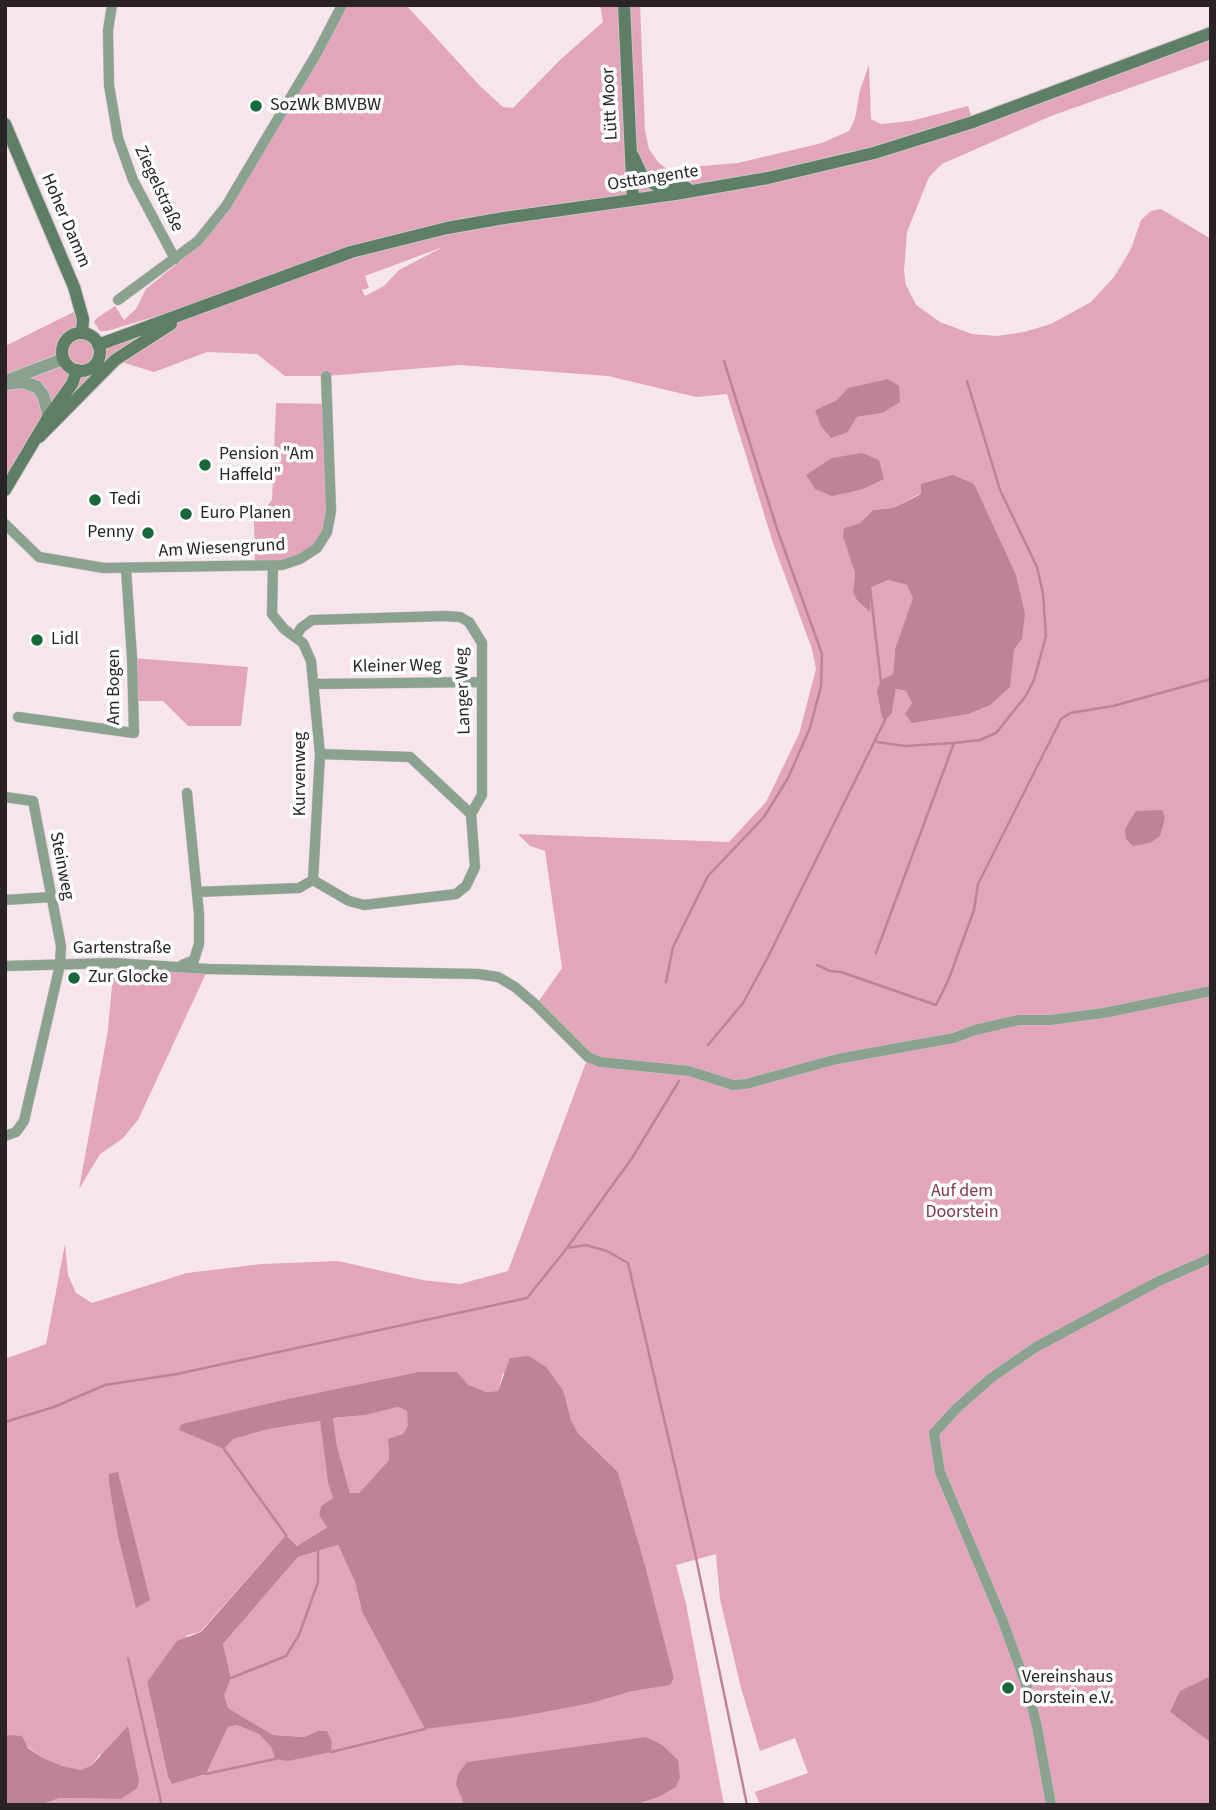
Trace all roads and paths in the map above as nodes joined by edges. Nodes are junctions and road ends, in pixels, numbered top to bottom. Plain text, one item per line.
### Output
1 (113, 5) edge
2 (342, 5) edge
3 (624, 5) edge
4 (1211, 33) edge
5 (5, 124) edge
6 (631, 152) junction
7 (702, 190) junction
8 (633, 200) junction
9 (175, 259) junction
10 (218, 299) junction
11 (118, 300) dead end
12 (82, 333) junction
13 (97, 345) junction
14 (63, 359) junction
15 (77, 370) junction
16 (327, 376) dead end
17 (5, 382) edge
18 (49, 416) junction
19 (39, 437) junction
20 (5, 490) edge
21 (5, 524) edge
22 (273, 565) junction
23 (126, 569) junction
24 (296, 636) junction
25 (481, 682) junction
26 (314, 684) junction
27 (18, 717) dead end
28 (320, 754) junction
29 (187, 793) dead end
30 (5, 797) edge
31 (471, 814) junction
32 (313, 880) junction
33 (197, 892) junction
34 (51, 897) junction
35 (5, 901) edge
36 (60, 965) junction
37 (5, 966) edge
38 (181, 966) junction
39 (1211, 991) edge
40 (5, 1136) edge
41 (1211, 1258) edge
42 (1051, 1805) edge

1 - 9 street, Ziegelstraße
2 - 9 street
3 - 6 main road, Lütt Moor
4 - 7 main road, Osttangente
5 - 12 main road, Hoher Damm
6 - 7 main road
6 - 8 main road, Lütt Moor
7 - 8 main road, Osttangente
8 - 10 main road, Osttangente
9 - 11 street
10 - 13 main road, Osttangente
10 - 19 main road
12 - 13 main road
12 - 14 main road
13 - 15 main road
14 - 15 main road
14 - 17 street
15 - 18 main road
16 - 22 street, Am Wiesengrund
17 - 18 street
18 - 19 main road
19 - 20 main road
21 - 23 street, Am Wiesengrund
22 - 23 street, Am Wiesengrund
22 - 24 street, Kurvenweg
23 - 27 street, Am Bogen
24 - 25 street, Langer Weg
24 - 26 street, Kurvenweg
25 - 26 street, Kleiner Weg
25 - 31 street, Langer Weg
26 - 28 street, Kurvenweg
28 - 31 street
28 - 32 street, Kurvenweg
29 - 33 street, Gartenstraße
30 - 34 street, Steinweg
31 - 32 street, Langer Weg
32 - 33 street
33 - 38 street, Gartenstraße
34 - 35 street
34 - 36 street, Steinweg
36 - 37 street, Gartenstraße
36 - 38 street, Gartenstraße
36 - 40 street, Steinweg
38 - 39 street
41 - 42 street

